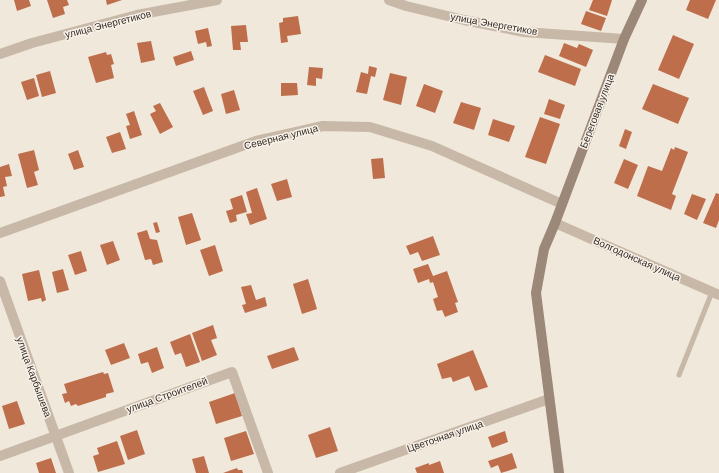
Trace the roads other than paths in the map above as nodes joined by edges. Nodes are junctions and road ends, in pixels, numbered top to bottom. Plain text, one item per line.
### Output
1 (217, 0) edge
2 (389, 0) edge
3 (642, 0) edge
4 (624, 39) junction
5 (0, 54) edge
6 (562, 204) junction
7 (555, 223) junction
8 (0, 233) edge
9 (0, 281) edge
10 (716, 294) edge
11 (679, 375) dead end
12 (549, 400) junction
13 (56, 436) junction
14 (0, 456) edge
15 (69, 473) edge
16 (268, 473) edge
17 (340, 473) edge
18 (559, 473) edge

1 - 5 street, улица Энергетиков
2 - 4 street, улица Энергетиков
3 - 4 main road, Береговая улица
4 - 6 main road, Береговая улица
6 - 7 main road, Береговая улица
6 - 8 street, Северная улица
7 - 10 street, Волгодонская улица
7 - 12 main road, Береговая улица
9 - 13 street, улица Карбышева
10 - 11 lane
12 - 17 street, Цветочная улица
12 - 18 main road, Береговая улица
13 - 14 street, улица Строителей
13 - 15 street, улица Карбышева
13 - 16 street, улица Строителей

